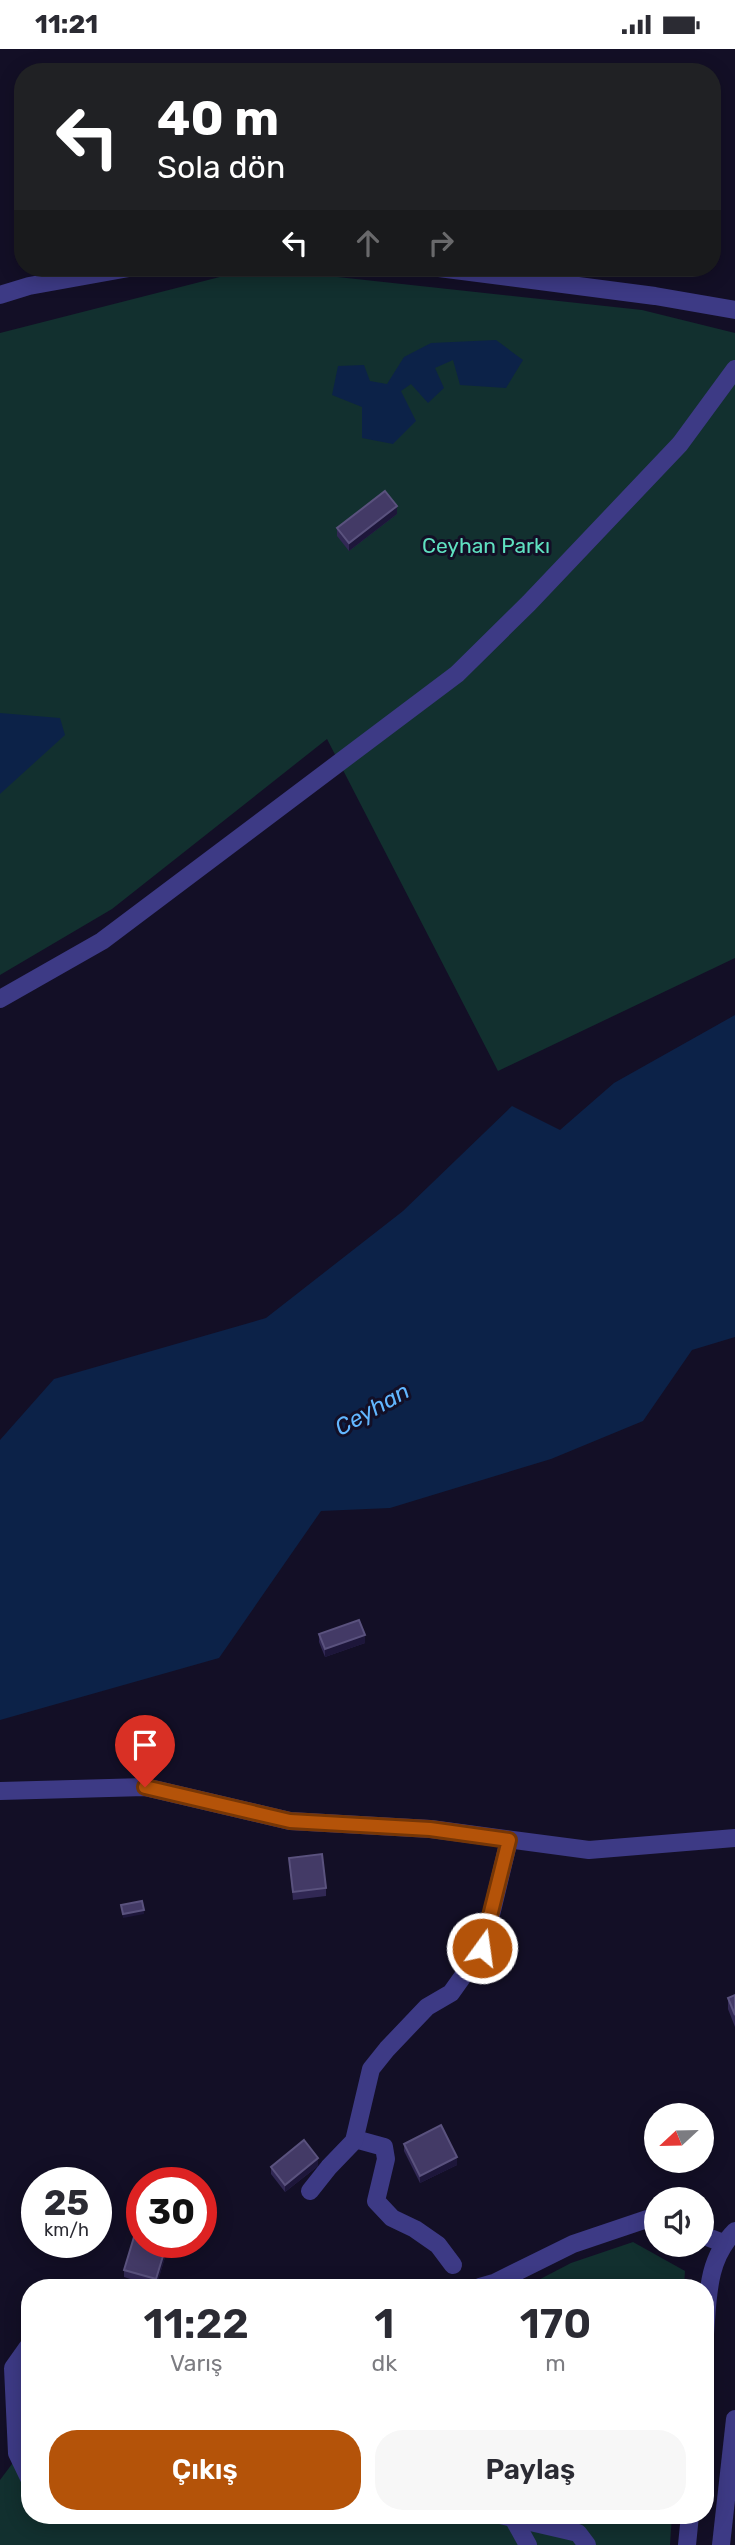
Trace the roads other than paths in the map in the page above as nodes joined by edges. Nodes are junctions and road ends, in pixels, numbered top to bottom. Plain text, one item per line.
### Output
1 (79, 277) edge
2 (508, 277) edge
3 (0, 295) edge
4 (735, 310) edge
5 (735, 369) edge
6 (0, 999) edge
7 (0, 1791) edge
8 (735, 1838) edge
9 (509, 1840) junction
10 (355, 2139) junction
11 (310, 2191) dead end
12 (644, 2220) edge
13 (729, 2237) edge
14 (453, 2265) dead end
15 (502, 2279) edge
16 (710, 2279) edge
17 (21, 2357) edge
18 (735, 2419) edge
19 (21, 2461) edge
20 (512, 2524) edge
21 (538, 2524) edge
22 (689, 2524) edge
23 (528, 2545) edge
24 (587, 2545) edge
25 (687, 2545) edge
26 (721, 2545) edge

1 - 3 street
2 - 4 street
5 - 6 street
7 - 9 street
8 - 9 street
9 - 10 street
10 - 11 street
10 - 14 street
12 - 15 street
13 - 16 street
17 - 19 street
18 - 26 street
20 - 23 street
21 - 24 street
22 - 25 street

